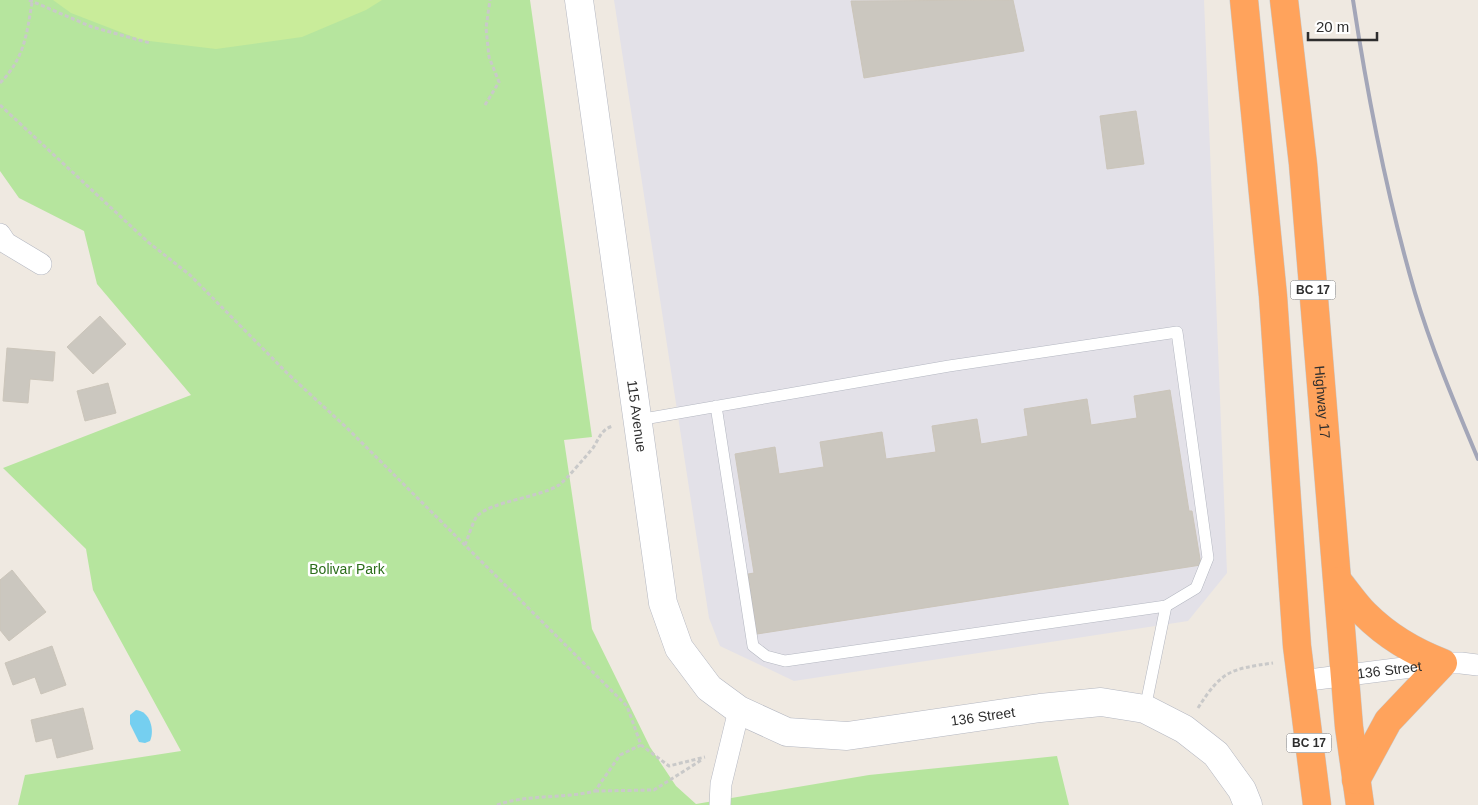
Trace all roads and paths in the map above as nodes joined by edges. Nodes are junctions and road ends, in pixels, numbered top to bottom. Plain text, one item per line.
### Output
1 (490, 0) edge
2 (579, 0) edge
3 (1244, 0) edge
4 (1284, 0) edge
5 (30, 1) edge
6 (150, 43) dead end
7 (0, 83) edge
8 (0, 105) edge
9 (484, 105) dead end
10 (0, 234) edge
11 (41, 264) dead end
12 (716, 406) junction
13 (638, 420) junction
14 (465, 545) junction
15 (1338, 581) junction
16 (1166, 606) junction
17 (1279, 662) dead end
18 (1443, 663) junction
19 (1478, 665) edge
20 (1345, 675) junction
21 (1301, 681) junction
22 (1145, 708) junction
23 (739, 710) junction
24 (1196, 711) dead end
25 (641, 745) junction
26 (595, 791) junction
27 (1358, 792) edge
28 (497, 805) edge
29 (720, 805) edge
30 (1248, 805) edge
31 (1317, 805) edge

1 - 9 path
2 - 13 street, 115 Avenue
3 - 21 highway, BC 17
4 - 15 highway, Highway 17 / BC 17
5 - 6 path
5 - 7 path
8 - 14 path
10 - 11 street
12 - 13 lane
12 - 16 lane
12 - 16 lane
13 - 14 path
13 - 23 street, 115 Avenue
14 - 25 path
15 - 18 highway
15 - 20 highway, Highway 17 / BC 17
16 - 22 lane
17 - 24 path
18 - 19 street, 136 Street
18 - 20 street, 136 Street
18 - 27 highway
20 - 21 street, 136 Street
20 - 27 highway, Highway 17 / BC 17
21 - 31 highway, BC 17
22 - 23 street, 136 Street
22 - 30 street, 136 Street
23 - 29 street
25 - 26 path
25 - 26 path
26 - 28 path

